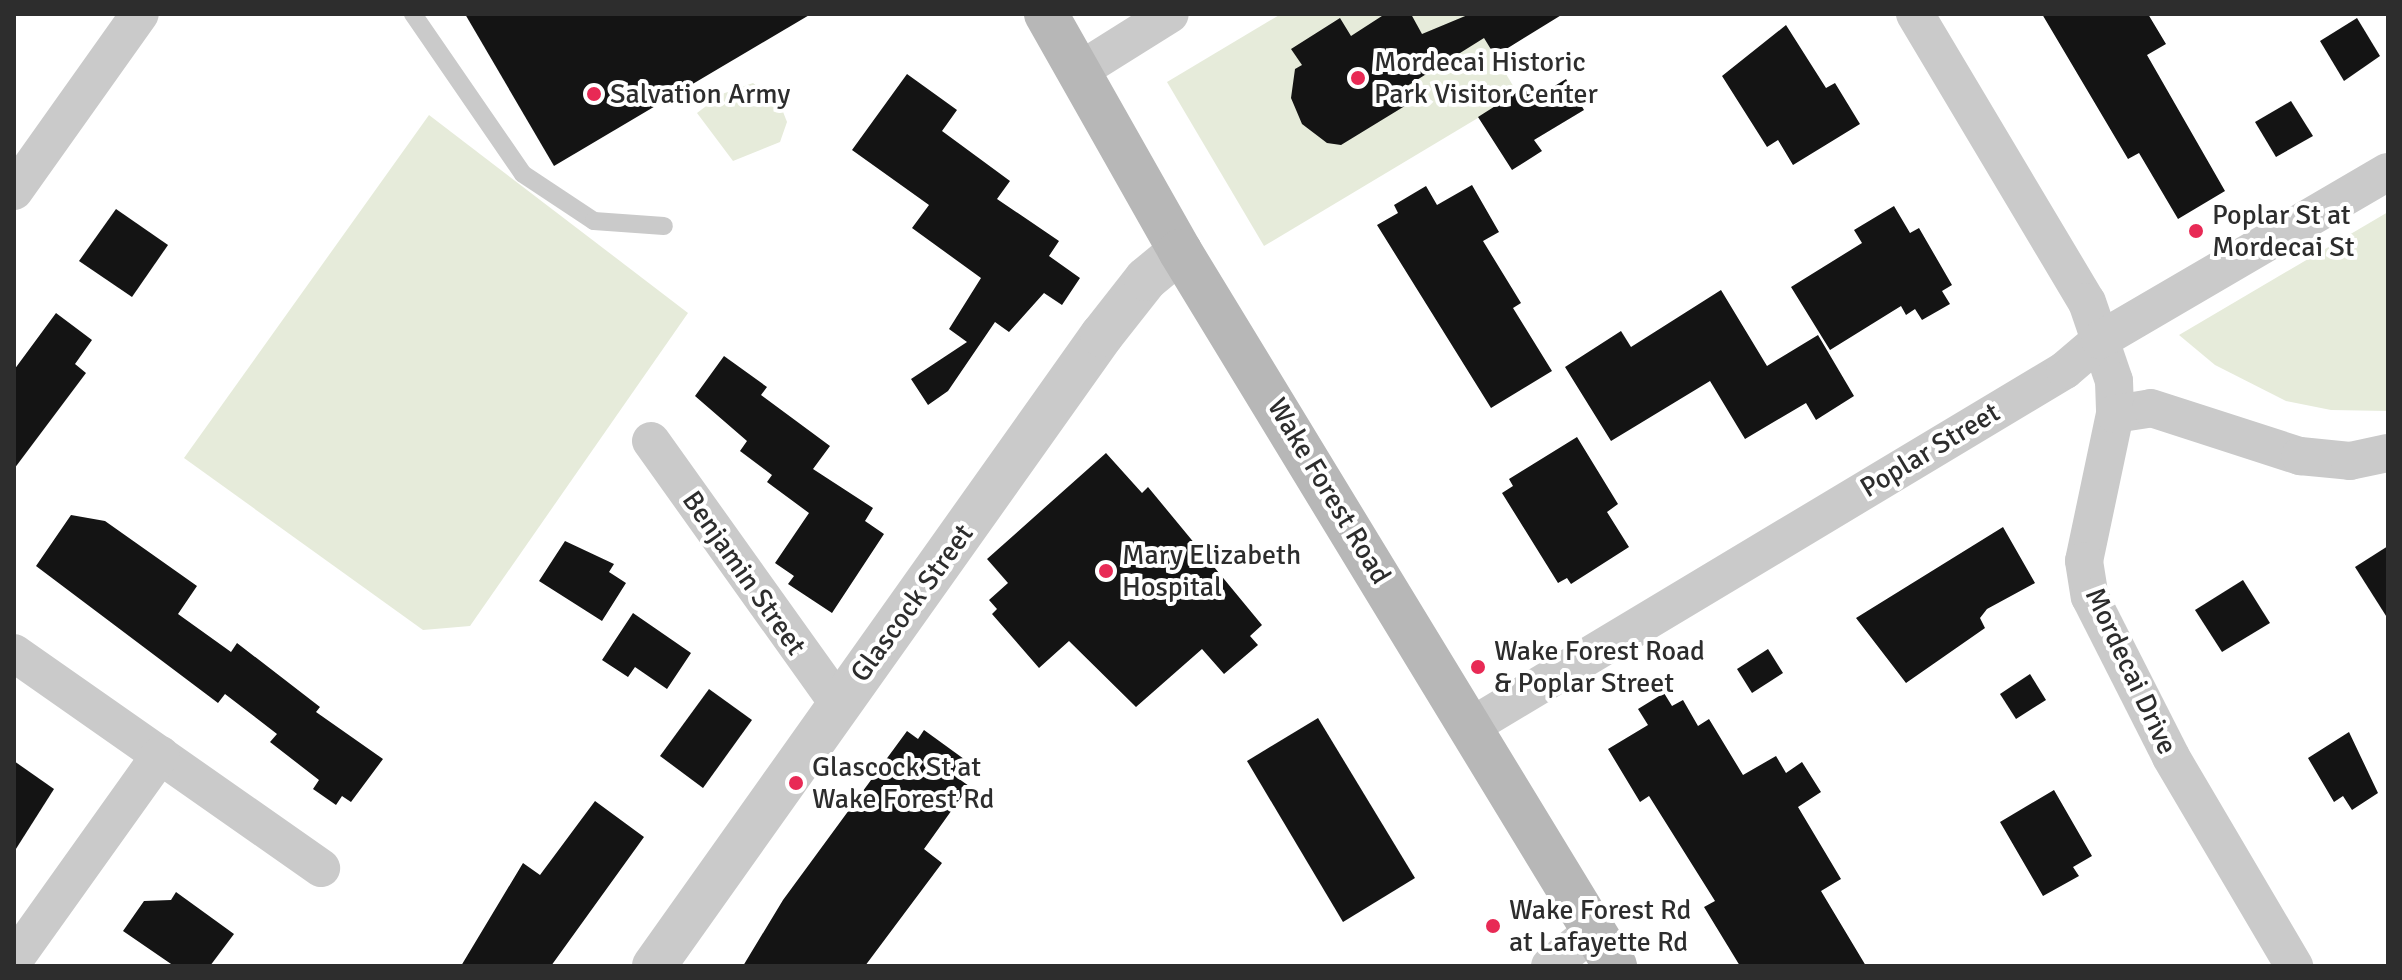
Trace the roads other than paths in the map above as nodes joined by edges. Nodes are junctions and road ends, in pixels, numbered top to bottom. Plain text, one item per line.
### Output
1 (140, 14) edge
2 (413, 14) edge
3 (1046, 14) edge
4 (1170, 14) edge
5 (1915, 14) edge
6 (1079, 71) junction
7 (2388, 172) edge
8 (14, 191) edge
9 (664, 226) dead end
10 (1180, 251) junction
11 (2100, 340) junction
12 (2115, 414) junction
13 (651, 441) dead end
14 (2388, 453) edge
15 (14, 653) edge
16 (839, 705) junction
17 (1470, 727) junction
18 (160, 755) junction
19 (321, 868) dead end
20 (1604, 949) edge
21 (14, 960) edge
22 (654, 966) edge
23 (1550, 966) edge
24 (2294, 966) edge

1 - 8 street
2 - 9 lane
3 - 6 main road, Wake Forest Road
4 - 6 street
5 - 11 street, Mordecai Drive
6 - 10 main road, Wake Forest Road
7 - 11 street, Poplar Street
10 - 16 street, Glascock Street
10 - 17 main road, Wake Forest Road
11 - 12 street, Mordecai Drive
11 - 17 street, Poplar Street
12 - 14 street
12 - 24 street, Mordecai Drive
13 - 16 street, Benjamin Street
15 - 18 street
16 - 22 street, Glascock Street
17 - 20 main road, Wake Forest Road
18 - 19 street
18 - 21 street
20 - 23 street

